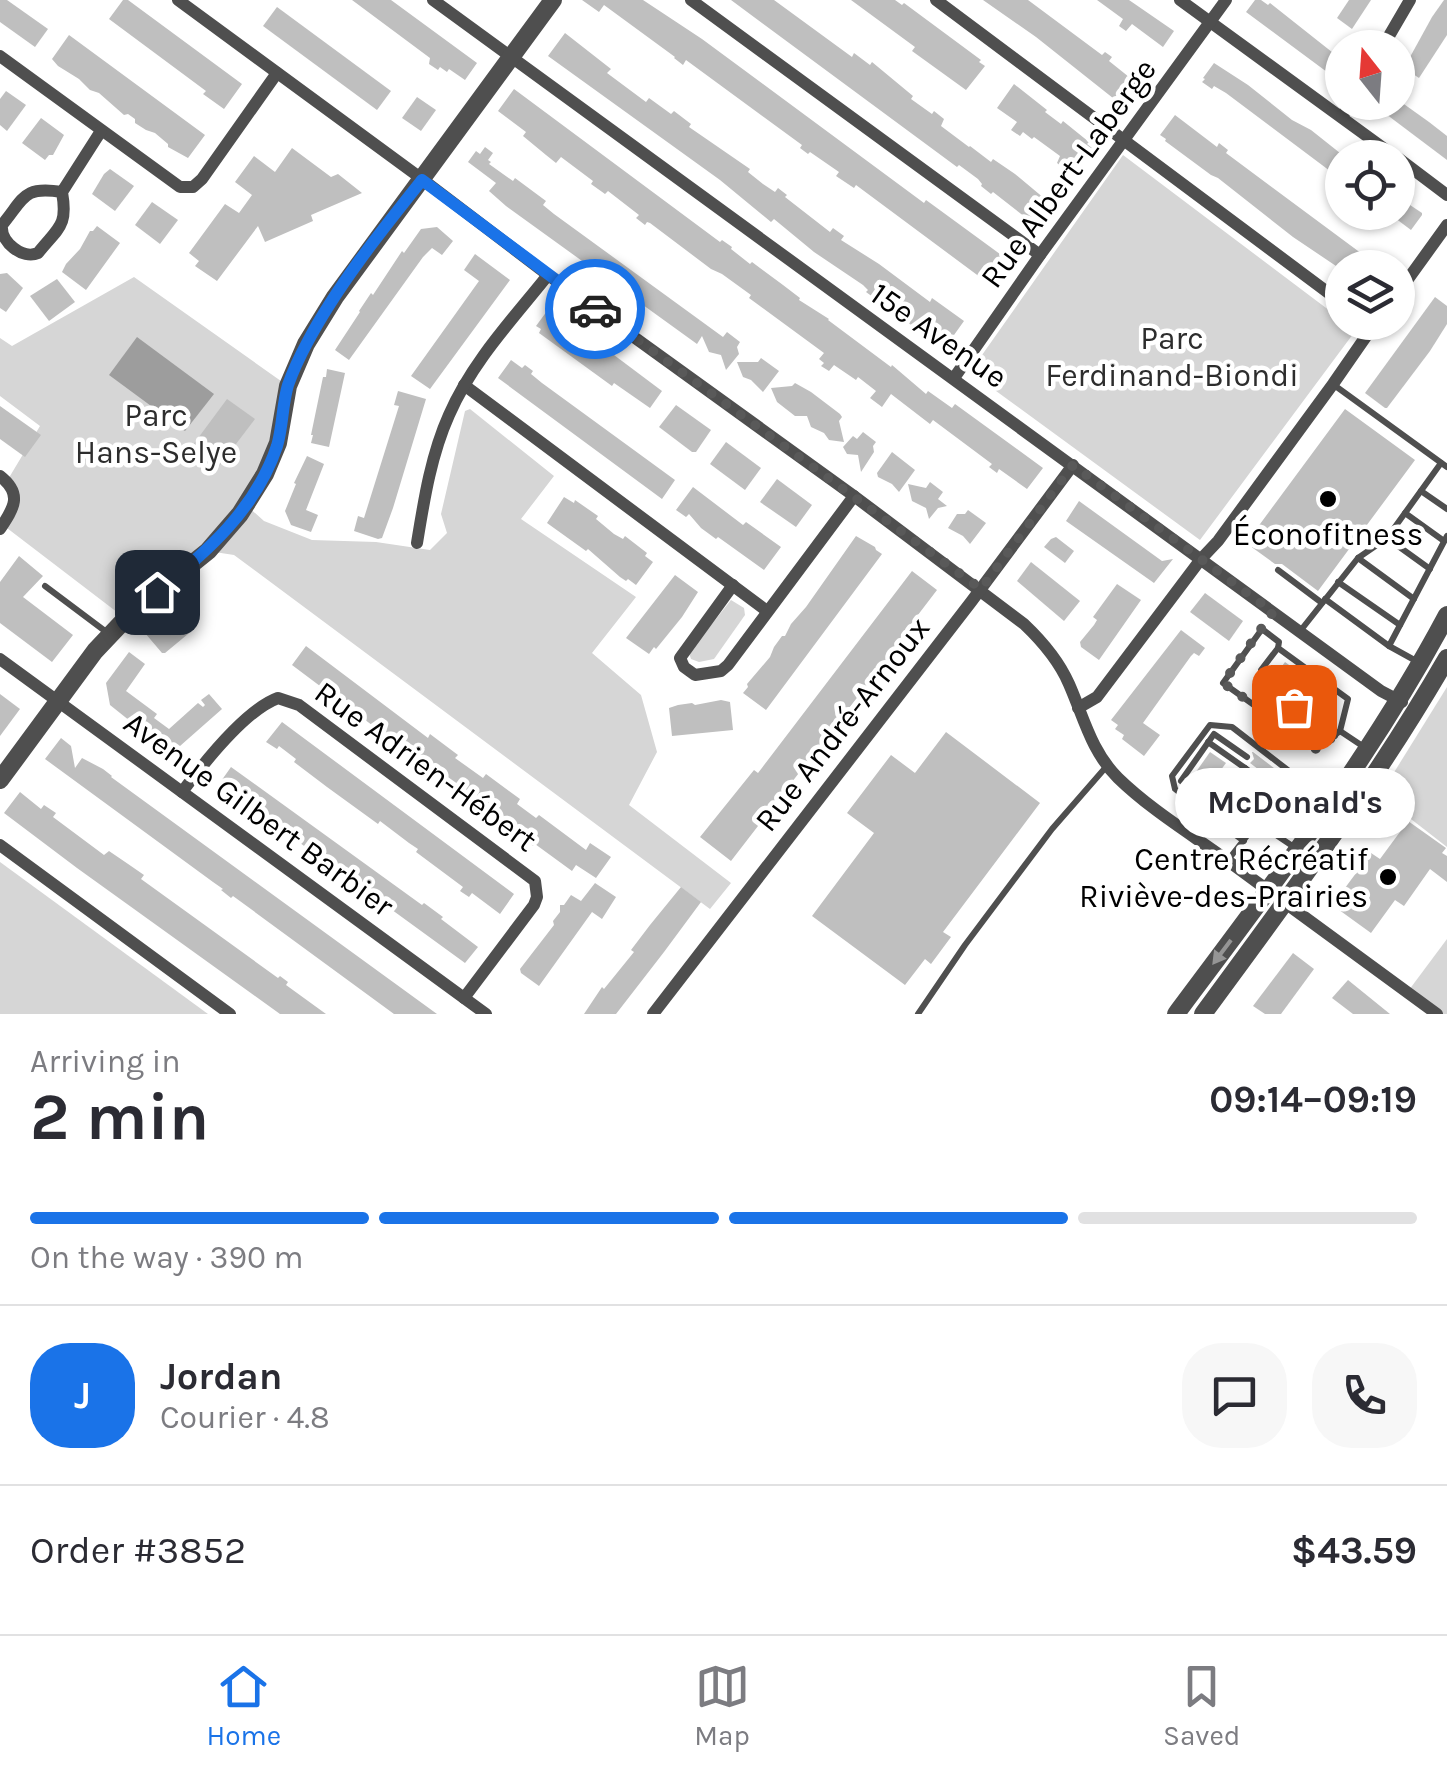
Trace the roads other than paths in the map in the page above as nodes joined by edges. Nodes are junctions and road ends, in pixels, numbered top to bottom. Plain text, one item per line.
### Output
1 (178, 0) edge
2 (433, 0) edge
3 (553, 0) edge
4 (691, 0) edge
5 (936, 0) edge
6 (1180, 0) edge
7 (1226, 0) edge
8 (1410, 0) edge
9 (1211, 24) junction
10 (1392, 30) edge
11 (0, 56) edge
12 (511, 58) junction
13 (277, 73) junction
14 (1325, 104) edge
15 (1347, 120) edge
16 (102, 131) junction
17 (1124, 140) junction
18 (1373, 140) edge
19 (1415, 172) edge
20 (422, 180) junction
21 (62, 192) junction
22 (1447, 196) edge
23 (1447, 225) edge
24 (1040, 255) junction
25 (1415, 269) edge
26 (548, 276) junction
27 (1325, 290) edge
28 (1362, 340) edge
29 (954, 378) junction
30 (1333, 384) junction
31 (464, 385) junction
32 (1073, 465) junction
33 (1444, 465) edge
34 (0, 476) edge
35 (1421, 491) junction
36 (854, 496) junction
37 (1447, 509) edge
38 (1405, 513) junction
39 (0, 529) edge
40 (1387, 538) junction
41 (1446, 538) edge
42 (417, 543) dead end
43 (1358, 558) junction
44 (1201, 559) junction
45 (1430, 569) junction
46 (1278, 570) dead end
47 (1338, 582) junction
48 (733, 585) junction
49 (46, 586) dead end
50 (981, 589) junction
51 (1414, 598) junction
52 (1323, 601) junction
53 (767, 611) junction
54 (1447, 615) edge
55 (1400, 625) junction
56 (1300, 631) junction
57 (110, 635) junction
58 (1388, 646) junction
59 (1278, 648) junction
60 (1447, 658) edge
61 (0, 659) edge
62 (1421, 664) junction
63 (1399, 700) junction
64 (58, 702) junction
65 (1078, 708) junction
66 (1417, 711) junction
67 (1337, 733) junction
68 (1208, 742) junction
69 (1367, 750) junction
70 (1247, 758) dead end
71 (1107, 766) junction
72 (1245, 768) junction
73 (0, 780) edge
74 (1235, 785) dead end
75 (1287, 787) dead end
76 (182, 792) junction
77 (1280, 794) junction
78 (1300, 796) junction
79 (1258, 800) dead end
80 (1218, 802) junction
81 (1269, 809) junction
82 (1225, 811) dead end
83 (1324, 814) junction
84 (1208, 815) junction
85 (1240, 822) dead end
86 (1258, 823) junction
87 (1252, 831) junction
88 (1193, 836) junction
89 (1244, 840) junction
90 (0, 845) edge
91 (1298, 850) junction
92 (1227, 860) junction
93 (1268, 890) junction
94 (1284, 902) junction
95 (464, 998) junction
96 (230, 1014) edge
97 (486, 1014) edge
98 (653, 1014) edge
99 (918, 1014) edge
100 (1176, 1014) edge
101 (1202, 1014) edge
102 (1436, 1014) edge

1 - 13 street
2 - 12 street, 15e Avenue
3 - 12 street
4 - 24 street
5 - 17 street
6 - 9 street
7 - 9 street, Rue Albert-Laberge
8 - 10 street
9 - 14 street
9 - 17 street, Rue Albert-Laberge
11 - 16 street
12 - 20 street
12 - 29 street, 15e Avenue
13 - 16 street
13 - 20 street
15 - 18 street
16 - 21 street
17 - 24 street, Rue Albert-Laberge
17 - 27 street
19 - 22 street
20 - 26 street
20 - 57 street
21 - 21 street
23 - 25 street
24 - 29 street, Rue Albert-Laberge
26 - 31 street
26 - 36 street
28 - 30 street
29 - 32 street, 15e Avenue
30 - 33 lane
30 - 44 street
31 - 42 street
31 - 48 street
32 - 44 street, 15e Avenue
32 - 50 street, Rue André-Arnoux
33 - 35 lane
34 - 39 street
35 - 37 lane
35 - 38 lane
36 - 50 street
36 - 53 street
38 - 40 lane
38 - 41 lane
40 - 43 lane
40 - 45 lane
41 - 45 lane
43 - 47 lane
43 - 51 lane
44 - 56 street, 15e Avenue
44 - 65 street
45 - 51 lane
46 - 52 lane
47 - 52 lane
47 - 55 lane
48 - 53 street
48 - 53 street
49 - 57 lane
50 - 65 street
50 - 98 street, Rue André-Arnoux
51 - 55 lane
52 - 56 lane
52 - 58 lane
54 - 62 street
55 - 58 lane
56 - 63 street, 15e Avenue
57 - 64 street
58 - 62 lane
59 - 67 lane
59 - 67 lane
59 - 67 lane
60 - 66 street
61 - 64 street, Avenue Gilbert Barbier
62 - 63 street
63 - 66 street, 15e Avenue
63 - 69 street
64 - 73 street
64 - 76 street, Avenue Gilbert Barbier
65 - 71 street
66 - 94 street
67 - 69 lane
68 - 70 lane
68 - 72 lane
68 - 80 lane
69 - 83 street
71 - 88 street
71 - 99 lane
72 - 74 lane
72 - 77 lane
75 - 78 lane
76 - 95 street, Avenue Gilbert Barbier
76 - 95 street, Rue Adrien-Hébert
77 - 78 lane
77 - 81 lane
78 - 83 lane
78 - 84 lane
79 - 81 lane
80 - 82 lane
80 - 84 lane
81 - 86 lane
83 - 91 street
84 - 88 lane
84 - 89 lane
85 - 87 lane
86 - 87 lane
86 - 91 lane
87 - 89 lane
88 - 92 street
89 - 92 lane
90 - 96 street
91 - 93 street
92 - 93 street
93 - 94 street
93 -> 100 street
94 - 101 street
94 - 102 street
95 - 97 street, Avenue Gilbert Barbier

